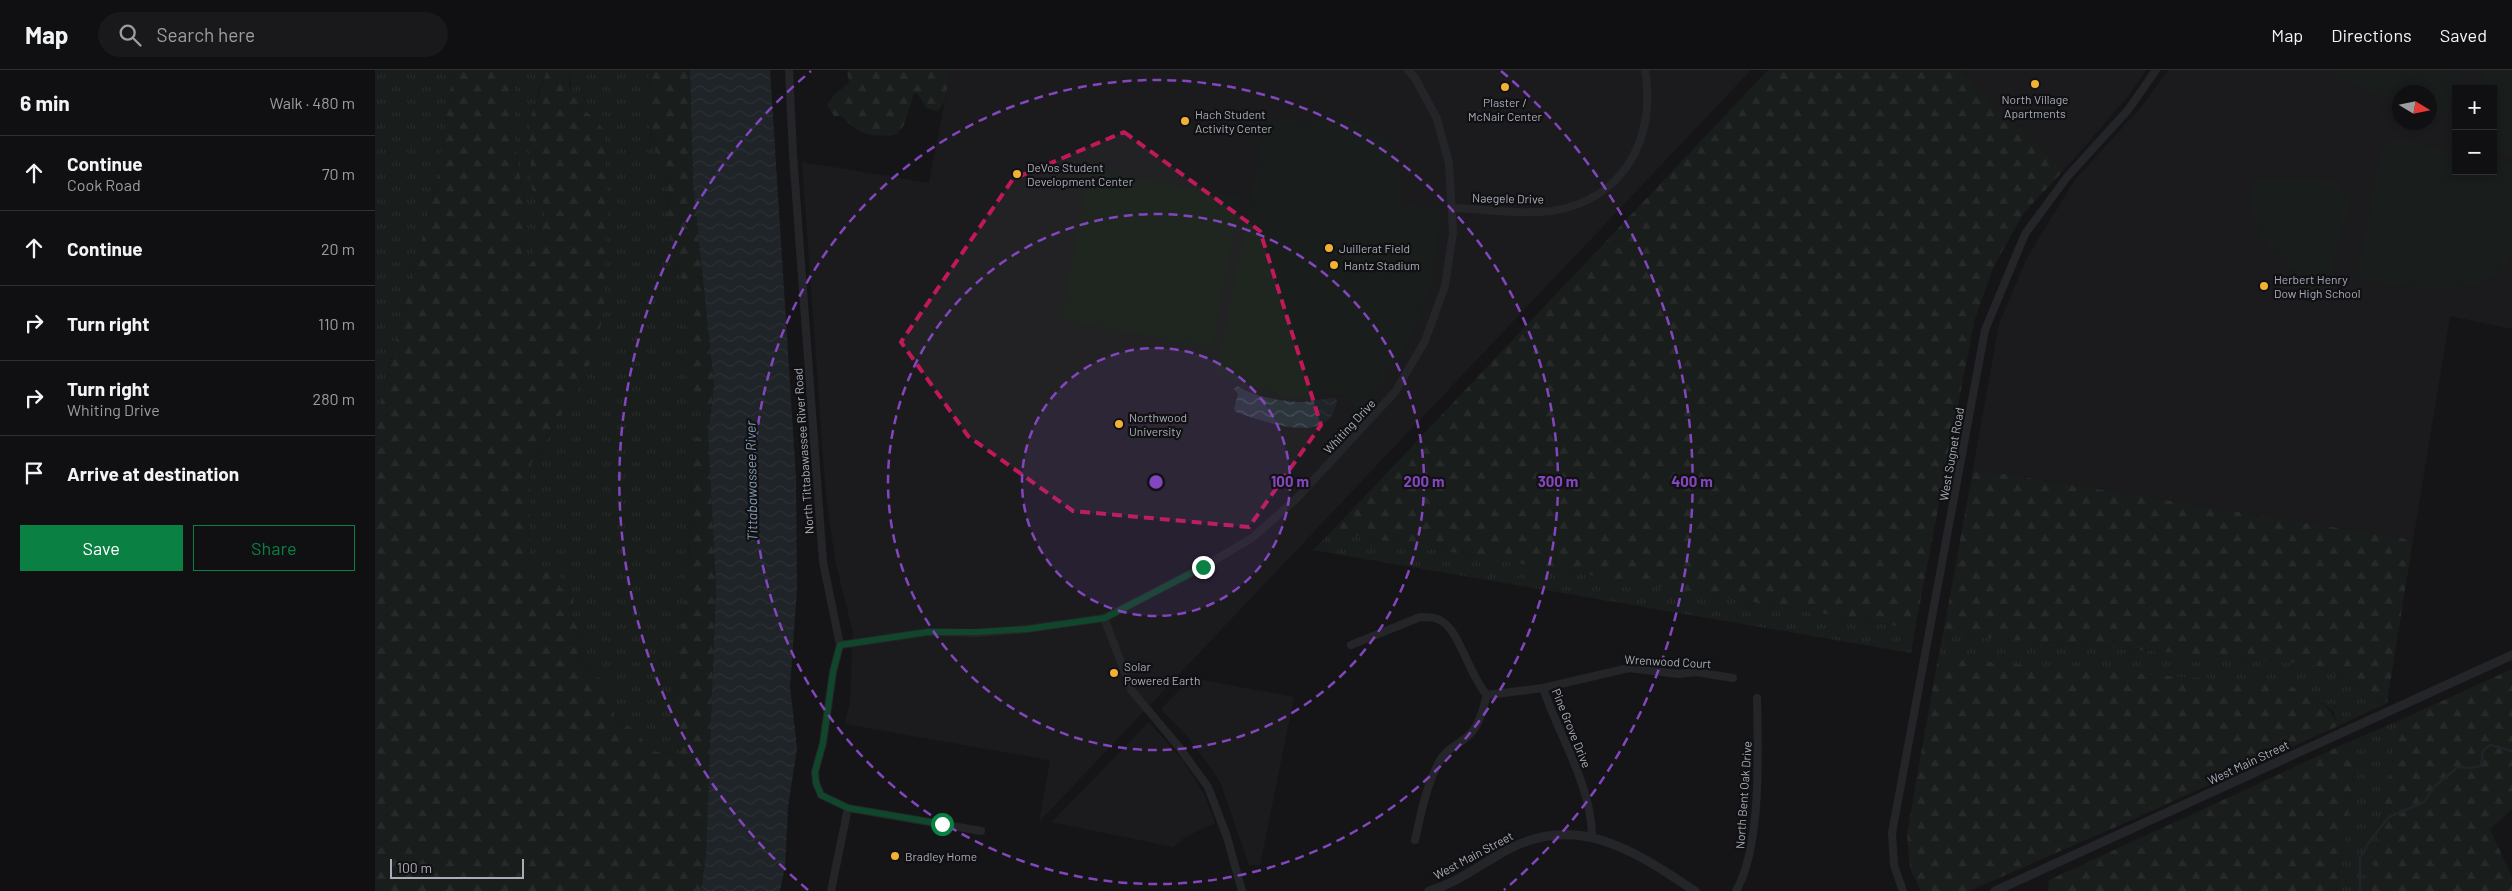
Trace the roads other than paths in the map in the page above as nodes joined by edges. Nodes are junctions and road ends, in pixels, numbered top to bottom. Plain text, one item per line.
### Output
1 (789, 70) edge
2 (1407, 70) edge
3 (1645, 70) edge
4 (2156, 70) edge
5 (1453, 208) junction
6 (1105, 618) junction
7 (840, 645) junction
8 (1351, 646) dead end
9 (2512, 655) edge
10 (1733, 678) dead end
11 (1543, 688) junction
12 (1487, 695) junction
13 (1757, 698) dead end
14 (848, 808) junction
15 (981, 830) dead end
16 (1592, 837) junction
17 (1415, 840) dead end
18 (831, 891) edge
19 (1242, 891) edge
20 (1429, 891) edge
21 (1695, 891) edge
22 (1737, 891) edge
23 (1903, 891) edge
24 (1995, 891) edge

1 - 7 street, North Tittabawassee River Road
2 - 5 street, Whiting Drive
3 - 5 street, Naegele Drive
4 - 23 street, West Sugnet Road
5 - 6 street, Whiting Drive
6 - 7 street, Whiting Drive
6 - 19 street
7 - 14 street, North Tittabawassee River Road
8 - 12 street
9 - 24 street, West Main Street
10 - 11 street, Wrenwood Court
11 - 12 street, Pine Grove Drive
11 - 16 street, Pine Grove Drive
12 - 17 street
13 - 22 street, North Bent Oak Drive
14 - 15 street, North Tittabawassee River Road
14 - 18 street
16 - 20 street, West Main Street
16 - 21 street, West Main Street

